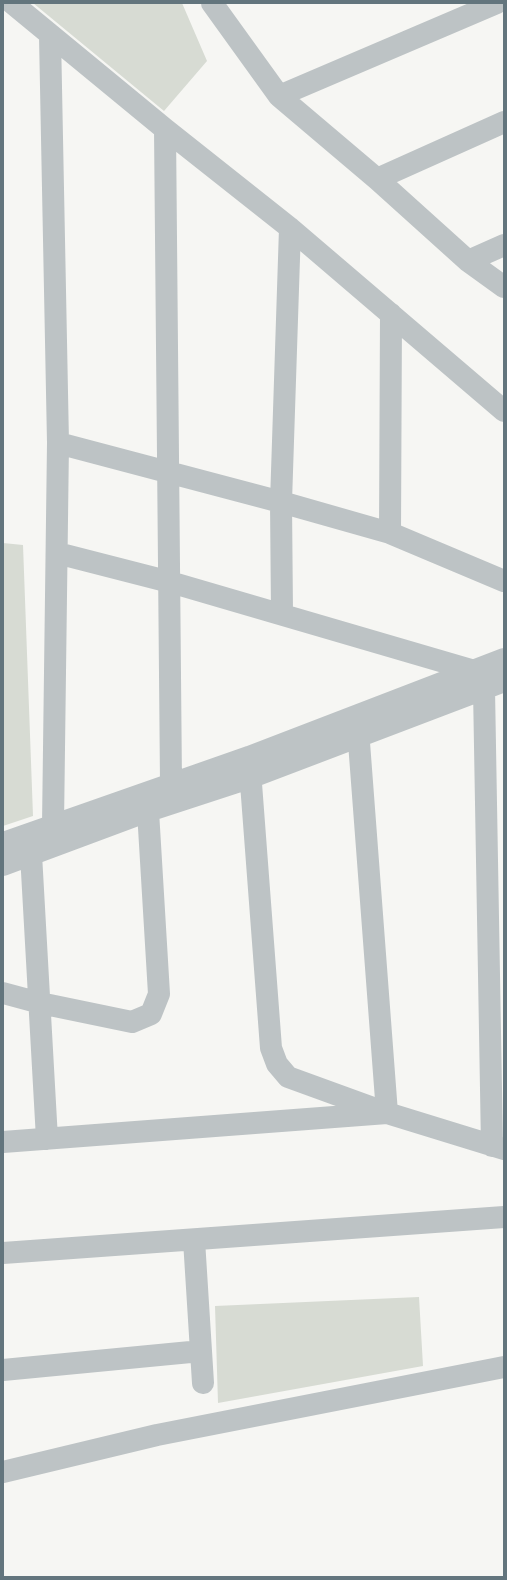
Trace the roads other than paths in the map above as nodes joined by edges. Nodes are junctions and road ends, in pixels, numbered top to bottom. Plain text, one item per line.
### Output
1 (12, 3) edge
2 (497, 3) edge
3 (216, 4) edge
4 (50, 36) junction
5 (279, 96) junction
6 (504, 122) edge
7 (165, 129) junction
8 (377, 179) junction
9 (290, 228) junction
10 (504, 245) edge
11 (468, 261) junction
12 (504, 288) edge
13 (391, 314) junction
14 (504, 411) edge
15 (58, 443) junction
16 (169, 472) junction
17 (281, 502) junction
18 (390, 533) junction
19 (57, 553) junction
20 (504, 581) edge
21 (170, 582) junction
22 (282, 614) junction
23 (504, 659) edge
24 (474, 670) junction
25 (498, 684) edge
26 (358, 725) junction
27 (250, 767) junction
28 (171, 783) junction
29 (148, 811) junction
30 (53, 825) junction
31 (3, 843) edge
32 (32, 854) junction
33 (3, 865) edge
34 (3, 994) edge
35 (40, 1003) junction
36 (387, 1113) junction
37 (47, 1139) junction
38 (3, 1142) edge
39 (498, 1148) edge
40 (504, 1217) edge
41 (194, 1240) junction
42 (3, 1253) edge
43 (200, 1350) junction
44 (504, 1367) edge
45 (3, 1370) edge
46 (203, 1383) dead end
47 (3, 1472) edge

1 - 4 street
2 - 5 street
3 - 5 street
4 - 7 street
4 - 15 street
5 - 8 street
6 - 8 street
7 - 9 street
7 - 16 street
8 - 11 street
9 - 13 street
9 - 17 street
10 - 11 street
11 - 12 street
13 - 14 street
13 - 18 street
15 - 16 street
15 - 19 street
16 - 17 street
16 - 21 street
17 - 18 street
17 - 22 street
18 - 20 street
19 - 21 street
19 - 30 street
21 - 22 street
21 - 28 street
22 - 24 street
23 - 24 street
24 - 25 street
24 - 26 street
25 - 26 street
25 - 39 street
26 - 27 street
26 - 36 street
27 - 28 street
27 - 29 street
27 - 36 street
28 - 30 street
29 - 32 street
29 - 35 street
30 - 31 street
32 - 33 street
32 - 35 street
34 - 35 street
35 - 37 street
36 - 37 street
36 - 39 street
37 - 38 street
40 - 41 street
41 - 42 street
41 - 43 street
43 - 45 street
43 - 46 street
44 - 47 street

